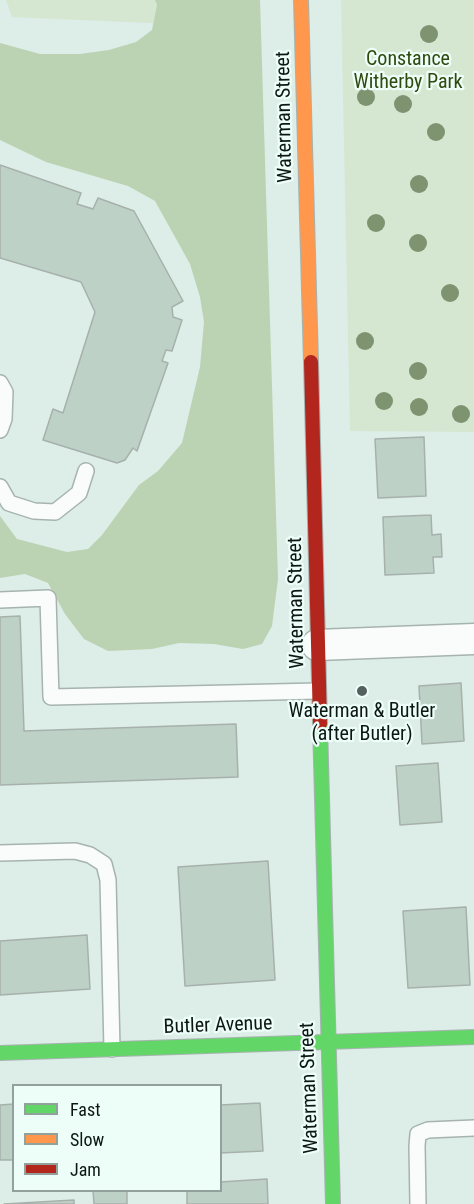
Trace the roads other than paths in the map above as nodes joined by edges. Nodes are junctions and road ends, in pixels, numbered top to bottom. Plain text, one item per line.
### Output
1 (301, 0) edge
2 (0, 383) edge
3 (0, 430) edge
4 (86, 471) dead end
5 (0, 487) edge
6 (0, 600) edge
7 (474, 639) edge
8 (317, 645) junction
9 (318, 691) junction
10 (0, 854) edge
11 (474, 1037) edge
12 (327, 1042) junction
13 (112, 1049) junction
14 (0, 1053) edge
15 (474, 1128) edge
16 (333, 1204) edge
17 (418, 1204) edge

1 - 8 main road, Waterman Street
2 - 3 lane
4 - 5 lane
6 - 9 lane
7 - 8 street
8 - 9 main road, Waterman Street
9 - 12 main road, Waterman Street
10 - 13 lane
11 - 12 main road, Butler Avenue
12 - 13 main road, Butler Avenue
12 - 16 main road, Waterman Street
13 - 14 main road, Butler Avenue
15 - 17 lane

